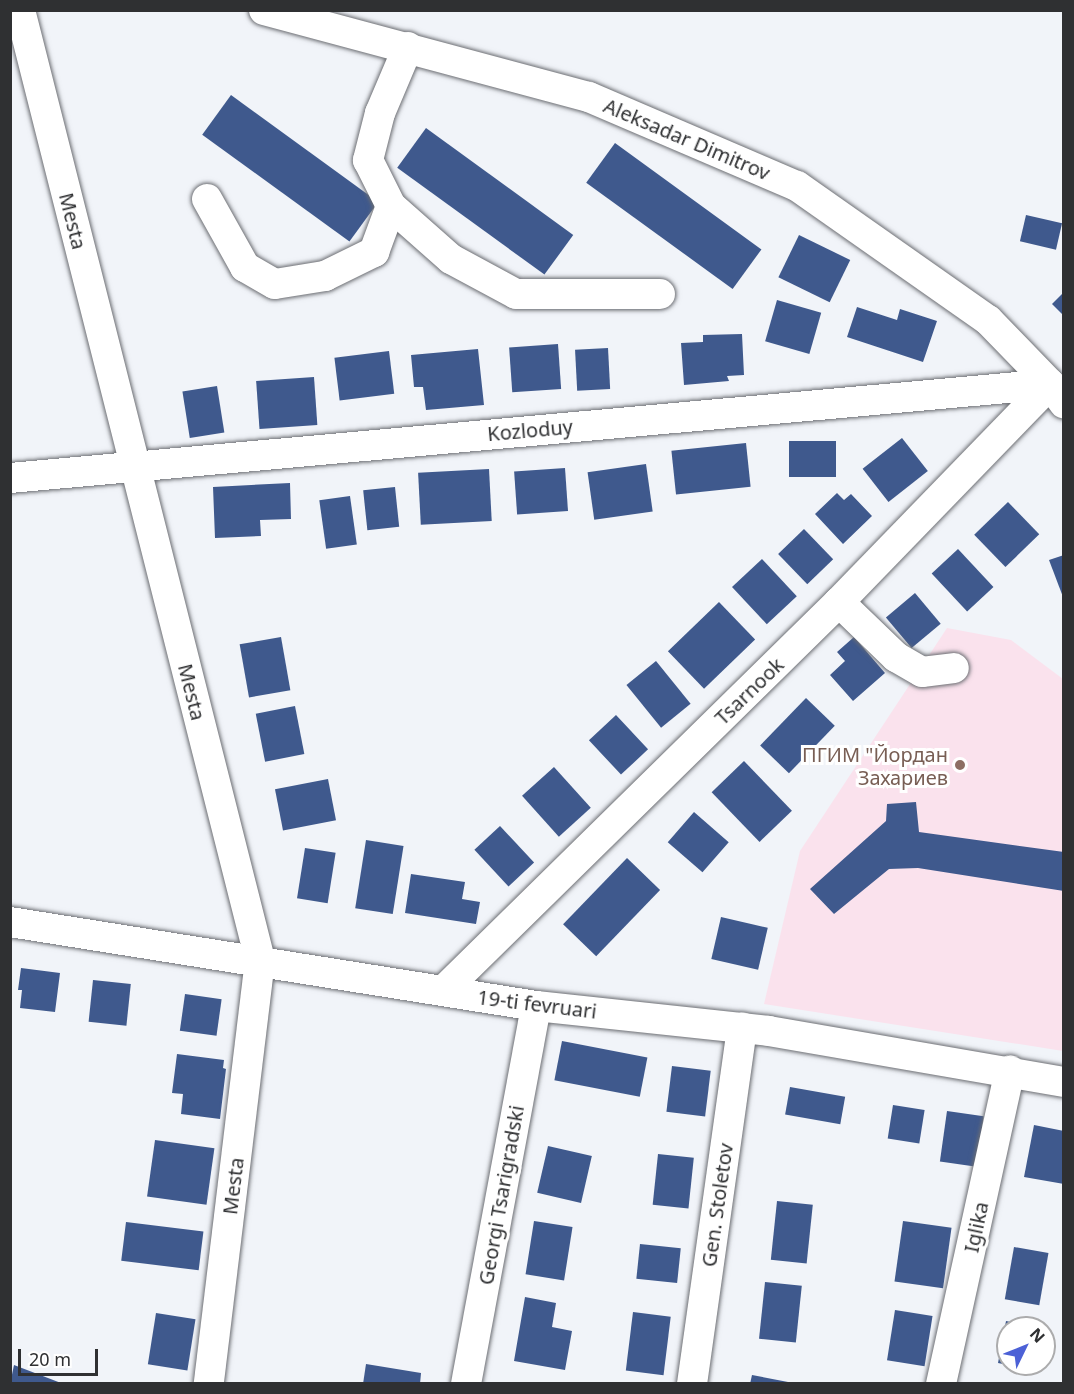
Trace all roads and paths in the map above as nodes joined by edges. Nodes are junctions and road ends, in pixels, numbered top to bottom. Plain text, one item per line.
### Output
1 (20, 10) edge
2 (264, 10) edge
3 (408, 47) junction
4 (207, 199) dead end
5 (391, 206) junction
6 (660, 294) dead end
7 (1057, 394) edge
8 (134, 465) junction
9 (10, 478) edge
10 (839, 602) junction
11 (954, 668) dead end
12 (10, 922) edge
13 (260, 960) junction
14 (443, 991) junction
15 (536, 1006) junction
16 (742, 1027) junction
17 (1010, 1071) junction
18 (1064, 1082) edge
19 (209, 1383) edge
20 (466, 1383) edge
21 (692, 1383) edge
22 (941, 1383) edge

1 - 8 street, Mesta
2 - 3 street, Aleksadar Dimitrov
3 - 5 street
3 - 7 street, Aleksadar Dimitrov
4 - 5 street
5 - 6 street
7 - 8 street, Kozloduy
7 - 10 street, Tsarnook
8 - 9 street, Kozloduy
8 - 13 street, Mesta
10 - 11 street
10 - 14 street, Tsarnook
12 - 13 street, 19-ti fevruari
13 - 14 street, 19-ti fevruari
13 - 19 street, Mesta
14 - 15 street, 19-ti fevruari
15 - 16 street, 19-ti fevruari
15 - 20 street, Georgi Tsarigradski
16 - 17 street, 19-ti fevruari
16 - 21 street, Gen. Stoletov
17 - 18 street, 19-ti fevruari
17 - 22 street, Iglika

